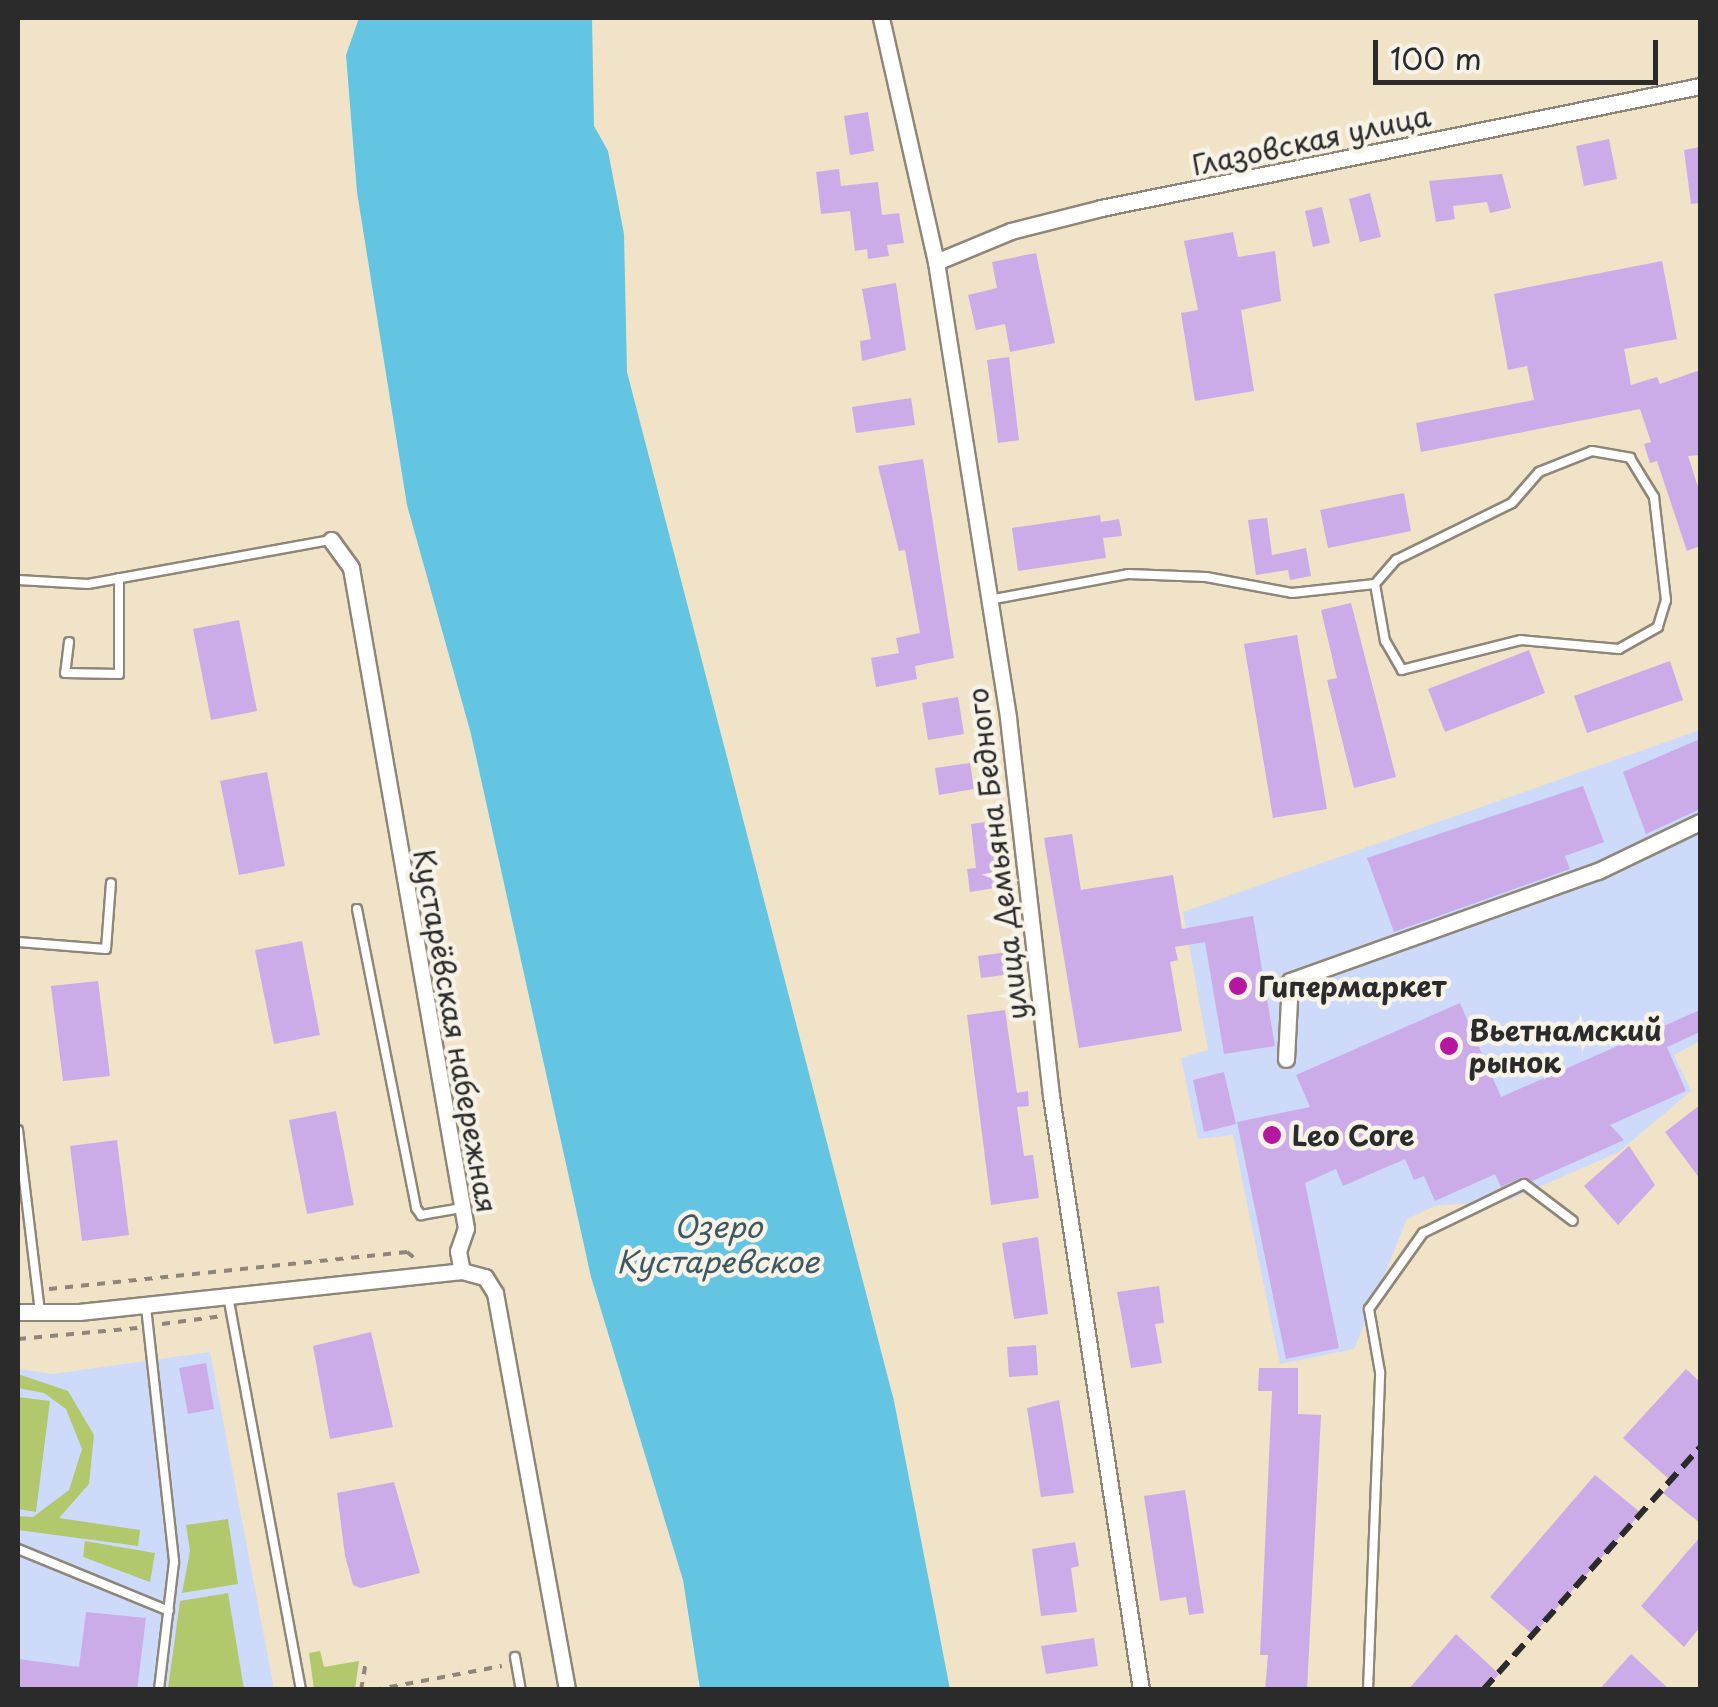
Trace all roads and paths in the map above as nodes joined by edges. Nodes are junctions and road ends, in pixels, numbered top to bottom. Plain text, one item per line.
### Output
1 (881, 18) edge
2 (1700, 86) edge
3 (936, 262) junction
4 (332, 540) joint
5 (119, 578) junction
6 (18, 580) edge
7 (1374, 584) junction
8 (989, 600) junction
9 (69, 642) dead end
10 (1700, 822) edge
11 (111, 884) dead end
12 (358, 909) dead end
13 (18, 942) edge
14 (1286, 1059) dead end
15 (18, 1130) edge
16 (462, 1208) junction
17 (1574, 1221) dead end
18 (462, 1272) junction
19 (419, 1276) junction
20 (38, 1289) junction
21 (228, 1296) junction
22 (146, 1305) junction
23 (18, 1312) edge
24 (40, 1313) junction
25 (231, 1315) junction
26 (148, 1326) junction
27 (18, 1339) edge
28 (18, 1549) edge
29 (169, 1611) junction
30 (366, 1660) dead end
31 (516, 1660) joint
32 (159, 1690) edge
33 (301, 1690) edge
34 (361, 1690) edge
35 (374, 1690) edge
36 (521, 1690) edge
37 (568, 1690) edge
38 (1140, 1690) edge
39 (1368, 1690) edge

1 - 3 street, улица Демьяна Бедного
2 - 3 street, Глазовская улица
3 - 8 street, улица Демьяна Бедного
4 - 5 lane
4 - 16 street, Кустарёвская набережная
5 - 6 lane
5 - 9 lane
7 - 7 lane
7 - 8 lane
8 - 38 street, улица Демьяна Бедного
10 - 14 street
11 - 13 lane
12 - 16 lane
15 - 20 lane
16 - 18 street, Кустарёвская набережная
17 - 39 lane
18 - 19 street
18 - 37 street
19 - 20 path
19 - 21 street
20 - 24 lane
21 - 22 street
21 - 25 lane
22 - 24 street
22 - 26 lane
23 - 24 street
25 - 26 path
25 - 33 lane
26 - 27 path
26 - 29 lane
28 - 29 lane
29 - 32 lane
30 - 34 path
31 - 35 path
31 - 36 lane

